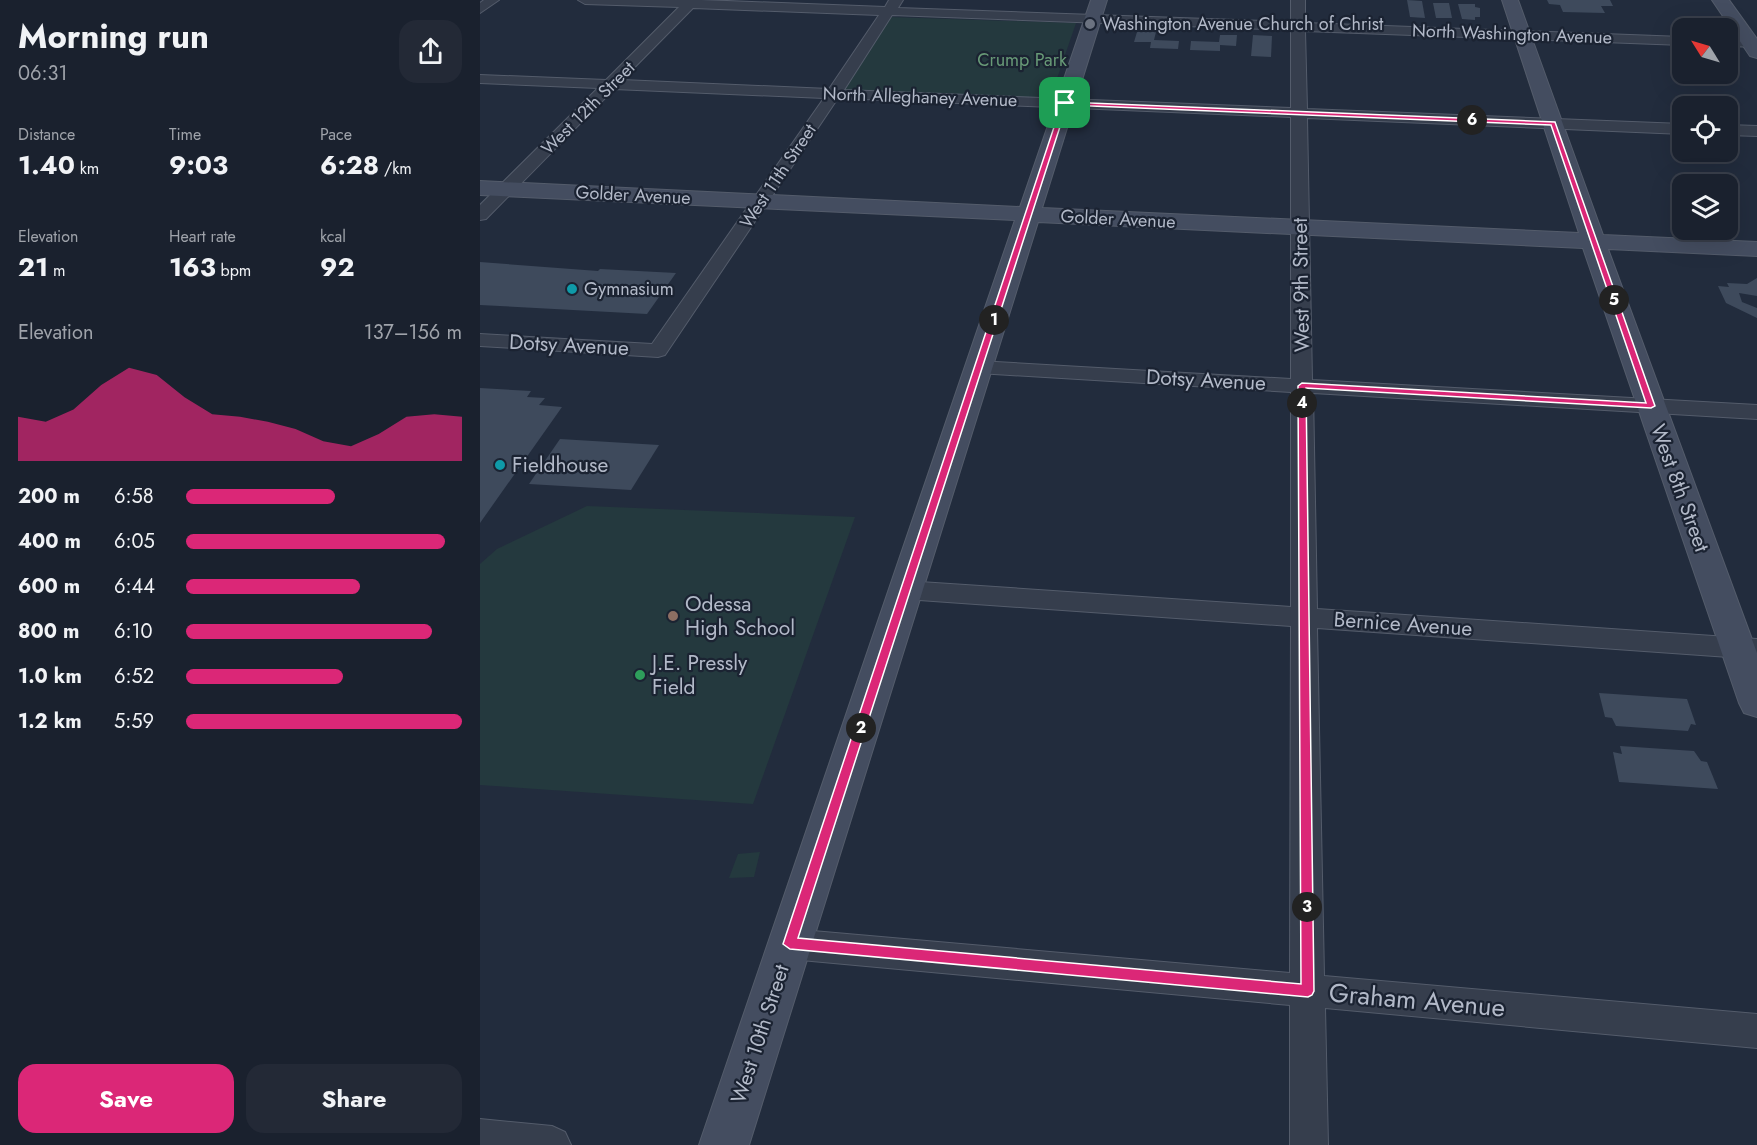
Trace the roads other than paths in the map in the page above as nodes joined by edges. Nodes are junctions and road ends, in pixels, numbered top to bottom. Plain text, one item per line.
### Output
1 (492, 0) edge
2 (585, 0) edge
3 (1298, 0) edge
4 (1510, 0) edge
5 (1720, 0) edge
6 (693, 2) edge
7 (893, 5) edge
8 (480, 9) edge
9 (1096, 9) edge
10 (1298, 26) junction
11 (1522, 35) junction
12 (1672, 41) edge
13 (1738, 43) edge
14 (1755, 46) edge
15 (480, 79) edge
16 (611, 85) junction
17 (834, 94) junction
18 (1065, 103) junction
19 (1299, 113) junction
20 (1553, 123) junction
21 (1672, 128) edge
22 (1738, 130) edge
23 (1757, 131) edge
24 (480, 188) edge
25 (507, 189) junction
26 (762, 201) junction
27 (1028, 214) junction
28 (480, 215) edge
29 (1300, 227) junction
30 (1593, 241) junction
31 (1757, 249) edge
32 (480, 340) edge
33 (658, 351) joint
34 (978, 367) junction
35 (1302, 386) junction
36 (1651, 406) junction
37 (1757, 412) edge
38 (905, 591) junction
39 (1304, 617) junction
40 (1747, 648) edge
41 (1757, 703) edge
42 (790, 944) junction
43 (1308, 991) junction
44 (1757, 1031) edge
45 (480, 1138) edge
46 (552, 1145) edge
47 (724, 1145) edge
48 (1309, 1145) edge

1 - 8 street
2 - 6 street, North Washington Avenue
3 - 10 street, West 9th Street
4 - 11 main road, West 8th Street
5 - 14 main road
6 - 7 street, North Washington Avenue
6 - 16 street, West 12th Street
7 - 9 street, North Washington Avenue
7 - 17 street, West 11th Street
9 - 10 street, North Washington Avenue
9 - 18 main road, West 10th Street
10 - 11 street, North Washington Avenue
10 - 19 street, West 9th Street
11 - 12 street, North Washington Avenue
11 - 20 main road, West 8th Street
13 - 14 street
15 - 16 street, North Alleghaney Avenue
16 - 17 street, North Alleghaney Avenue
16 - 25 street, West 12th Street
17 - 18 street, North Alleghaney Avenue
17 - 26 street, West 11th Street
18 - 19 street, North Alleghaney Avenue
18 - 27 main road, West 10th Street
19 - 20 street, North Alleghaney Avenue
19 - 29 street, West 9th Street
20 - 21 street, North Alleghaney Avenue
20 - 30 main road, West 8th Street
22 - 23 street
24 - 25 main road, Golder Avenue
25 - 26 main road, Golder Avenue
25 - 28 street, West 12th Street
26 - 27 main road, Golder Avenue
26 - 33 street, West 11th Street
27 - 29 main road, Golder Avenue
27 - 34 main road, West 10th Street
29 - 30 main road, Golder Avenue
29 - 35 street, West 9th Street
30 - 31 main road, Golder Avenue
30 - 36 main road, West 8th Street
32 - 33 street, Dotsy Avenue
34 - 35 street, Dotsy Avenue
34 - 38 main road, West 10th Street
35 - 36 street, Dotsy Avenue
35 - 39 street, West 9th Street
36 - 37 street, Dotsy Avenue
36 - 40 main road, West 8th Street
38 - 39 street, Bernice Avenue
38 - 42 main road, West 10th Street
39 - 40 street, Bernice Avenue
39 - 43 street, West 9th Street
40 - 41 main road, West 8th Street
42 - 43 street, Graham Avenue
42 - 47 main road, West 10th Street
43 - 44 street, Graham Avenue
43 - 48 street, West 9th Street
45 - 46 street

